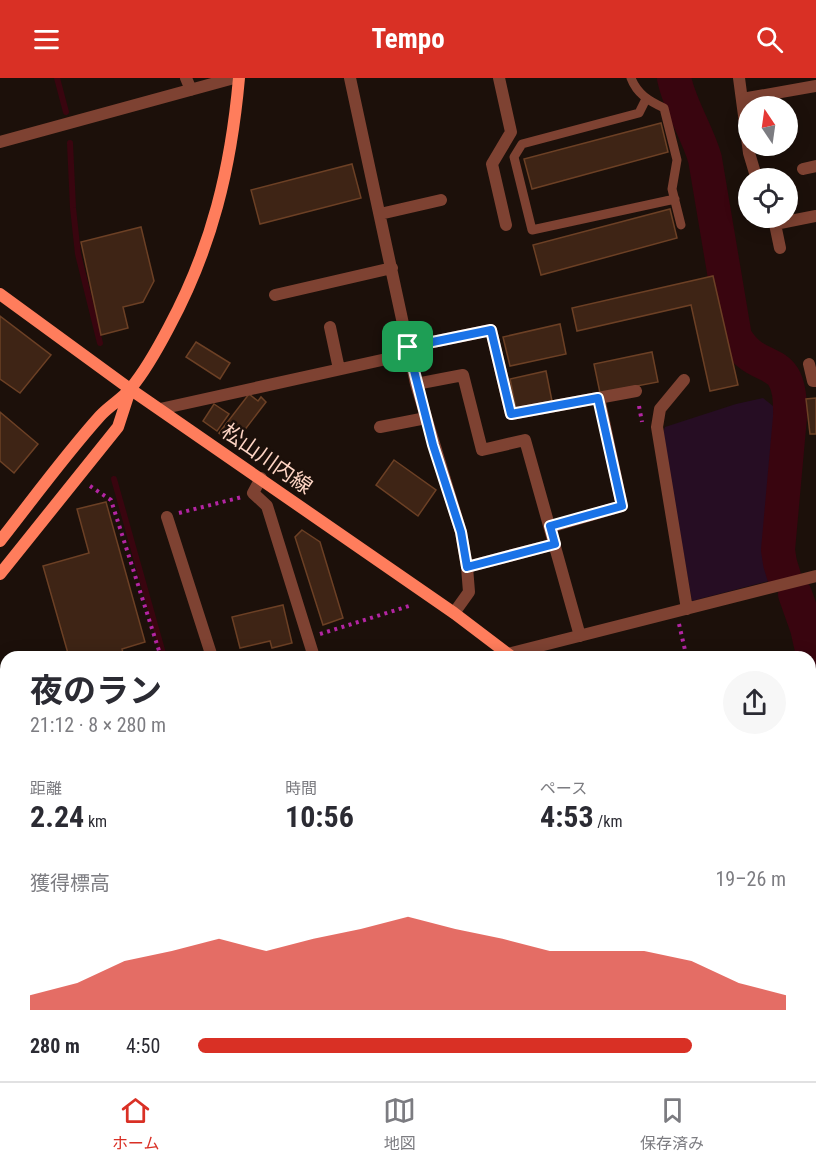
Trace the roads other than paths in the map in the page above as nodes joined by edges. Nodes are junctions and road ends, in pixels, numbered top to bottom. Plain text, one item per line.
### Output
1 (237, 78) edge
2 (350, 78) edge
3 (499, 78) edge
4 (631, 78) edge
5 (739, 78) edge
6 (188, 84) edge
7 (795, 84) edge
8 (816, 86) edge
9 (742, 96) edge
10 (753, 96) edge
11 (646, 99) junction
12 (0, 142) edge
13 (816, 166) edge
14 (803, 169) dead end
15 (675, 199) junction
16 (441, 200) dead end
17 (380, 214) junction
18 (816, 216) edge
19 (798, 218) edge
20 (506, 225) dead end
21 (681, 225) dead end
22 (776, 228) edge
23 (780, 248) dead end
24 (392, 268) junction
25 (0, 294) edge
26 (275, 295) dead end
27 (330, 327) dead end
28 (409, 351) junction
29 (809, 364) dead end
30 (339, 369) junction
31 (684, 380) dead end
32 (816, 381) edge
33 (416, 384) junction
34 (130, 389) junction
35 (636, 391) dead end
36 (598, 398) junction
37 (160, 409) junction
38 (426, 418) junction
39 (380, 427) dead end
40 (261, 478) junction
41 (167, 517) road end
42 (550, 526) junction
43 (0, 541) edge
44 (555, 544) junction
45 (467, 567) junction
46 (0, 574) edge
47 (816, 576) edge
48 (687, 609) junction
49 (454, 613) junction
50 (580, 636) junction
51 (210, 651) edge
52 (312, 651) edge
53 (503, 651) edge
54 (527, 651) edge

1 - 6 street
1 - 34 street
2 - 17 street
3 - 20 street
4 - 11 lane
5 - 9 street
6 - 12 street
7 - 8 street
7 - 10 street
11 - 15 lane
11 - 15 lane
13 - 14 street
15 - 21 lane
16 - 17 street
17 - 24 street
18 - 19 street
22 - 23 street
24 - 26 street
24 - 28 street
25 - 34 street, 松山川内線
27 - 30 street
28 - 30 street
28 - 33 street
28 - 36 street
29 - 32 street
30 - 37 street
31 - 48 street
33 - 38 street
33 - 42 street
34 - 37 street, 松山川内線
34 - 43 street
34 - 46 street
35 - 36 street
36 - 42 street
37 - 40 street, 松山川内線
38 - 39 street
38 - 45 street
40 - 49 street, 松山川内線
40 - 52 street
41 - 51 street
42 - 44 street
44 - 45 street
44 - 50 street
45 - 49 street
47 - 48 street
48 - 50 street
49 - 53 street, 松山川内線
50 - 54 street

